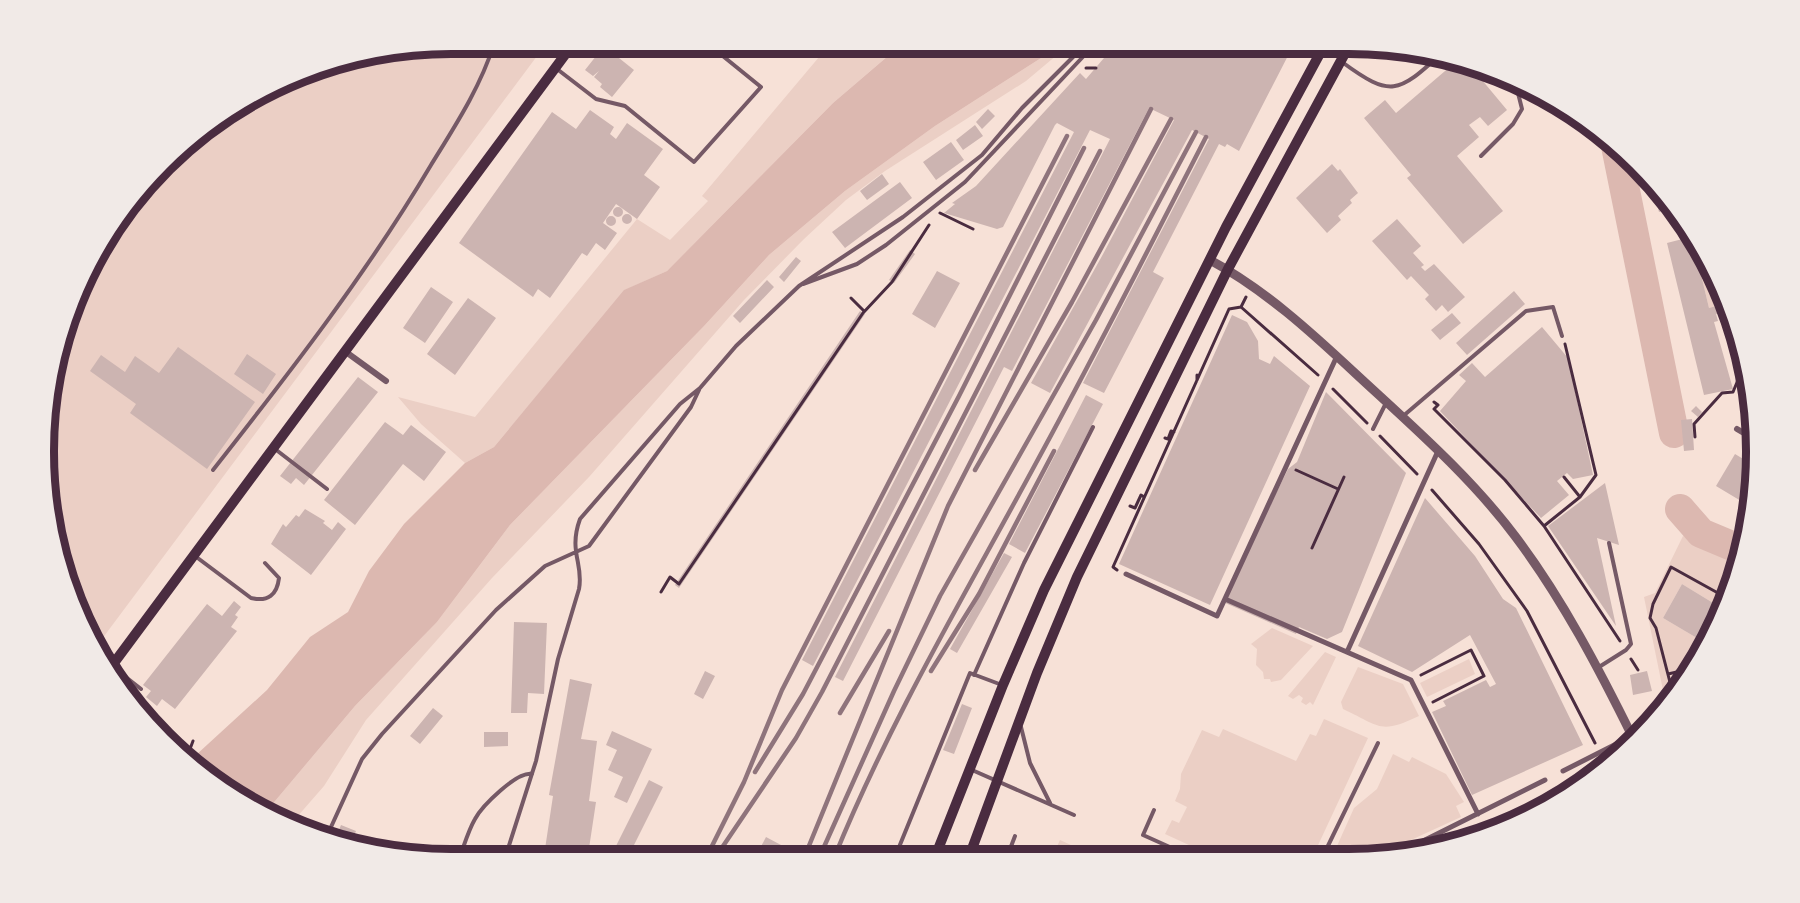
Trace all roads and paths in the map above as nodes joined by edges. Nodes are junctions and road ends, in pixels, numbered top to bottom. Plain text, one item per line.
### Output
1 (491, 54) edge
2 (566, 54) edge
3 (720, 54) edge
4 (1076, 54) edge
5 (1086, 54) edge
6 (1320, 54) edge
7 (1344, 54) edge
8 (1340, 61) junction
9 (1431, 63) edge
10 (555, 68) junction
11 (1518, 92) edge
12 (1481, 156) dead end
13 (938, 210) dead end
14 (931, 221) dead end
15 (973, 229) dead end
16 (1210, 260) junction
17 (1228, 270) junction
18 (1252, 284) junction
19 (799, 286) junction
20 (851, 298) dead end
21 (1241, 307) junction
22 (864, 311) junction
23 (1562, 336) joint
24 (346, 351) junction
25 (1336, 356) junction
26 (1197, 375) dead end
27 (1739, 378) edge
28 (1197, 380) junction
29 (386, 381) dead end
30 (1325, 381) junction
31 (699, 388) junction
32 (1428, 395) junction
33 (1386, 402) junction
34 (1402, 417) junction
35 (1093, 427) dead end
36 (1373, 429) junction
37 (1737, 429) dead end
38 (1174, 432) junction
39 (1745, 434) edge
40 (1695, 437) dead end
41 (1165, 438) dead end
42 (275, 449) junction
43 (1438, 451) junction
44 (1286, 466) junction
45 (213, 470) dead end
46 (1344, 477) dead end
47 (1564, 477) dead end
48 (1424, 481) junction
49 (327, 489) dead end
50 (1338, 489) junction
51 (1144, 497) junction
52 (1580, 497) junction
53 (1130, 506) dead end
54 (1544, 526) junction
55 (1609, 543) dead end
56 (1312, 548) dead end
57 (574, 552) junction
58 (194, 556) junction
59 (265, 562) dead end
60 (1116, 569) dead end
61 (1126, 574) dead end
62 (661, 592) dead end
63 (1720, 594) edge
64 (1225, 599) junction
65 (1626, 651) junction
66 (1347, 652) junction
67 (115, 662) edge
68 (1596, 669) junction
69 (1638, 670) dead end
70 (1679, 671) edge
71 (1668, 674) junction
72 (974, 675) junction
73 (124, 677) edge
74 (1411, 680) junction
75 (1670, 684) edge
76 (1003, 685) junction
77 (141, 689) dead end
78 (1423, 706) junction
79 (1019, 722) junction
80 (1630, 733) edge
81 (193, 741) dead end
82 (1378, 743) dead end
83 (1616, 746) edge
84 (189, 750) edge
85 (1600, 753) junction
86 (969, 768) junction
87 (1563, 771) dead end
88 (532, 774) junction
89 (998, 779) junction
90 (1545, 780) dead end
91 (1051, 804) junction
92 (1154, 810) dead end
93 (1478, 814) junction
94 (1074, 815) dead end
95 (330, 830) edge
96 (1015, 836) dead end
97 (1422, 842) edge
98 (463, 849) edge
99 (508, 849) edge
100 (898, 849) edge
101 (938, 849) edge
102 (972, 849) edge
103 (1010, 849) edge
104 (1174, 849) edge
105 (1326, 849) edge

1 - 45 lane
2 - 10 main road
3 - 10 lane
4 - 19 lane
5 - 19 lane
6 - 16 main road
7 - 8 main road
8 - 9 lane
8 - 17 main road
10 - 24 main road
11 - 12 lane
13 - 15 path
14 - 22 path
16 - 17 street
16 - 76 main road
17 - 18 street
17 - 79 main road
18 - 21 path
18 - 25 street
19 - 31 lane
20 - 22 path
21 - 28 path
21 - 30 path
22 - 62 path
23 - 32 lane
23 - 52 path
24 - 29 street
24 - 42 main road
25 - 30 street
25 - 33 street
26 - 28 path
27 - 40 path
28 - 38 path
30 - 36 path
30 - 44 street
31 - 57 lane
31 - 57 lane
32 - 34 lane
32 - 54 path
33 - 34 street
33 - 36 lane
34 - 43 street
35 - 72 lane
36 - 48 path
37 - 39 street
38 - 41 path
38 - 51 path
42 - 49 lane
42 - 58 main road
43 - 48 street
43 - 68 street
44 - 50 path
44 - 64 street
46 - 50 path
47 - 52 path
48 - 66 street
48 - 85 path
50 - 56 path
51 - 53 path
51 - 60 path
52 - 54 path
54 - 65 path
55 - 65 lane
57 - 88 lane
57 - 95 lane
58 - 59 lane
58 - 67 main road
61 - 64 street
63 - 71 path
64 - 66 street
65 - 68 lane
65 - 69 path
66 - 74 street
68 - 80 street
70 - 71 path
71 - 75 path
72 - 76 lane
72 - 100 lane
73 - 77 lane
74 - 78 street
74 - 78 path
76 - 86 main road
78 - 93 street
79 - 89 main road
79 - 91 lane
81 - 84 path
82 - 105 lane
83 - 85 street
85 - 87 street
86 - 89 lane
86 - 101 main road
88 - 98 lane
88 - 99 lane
89 - 91 lane
89 - 102 main road
90 - 93 street
91 - 94 lane
92 - 104 lane
93 - 97 street
96 - 103 lane

